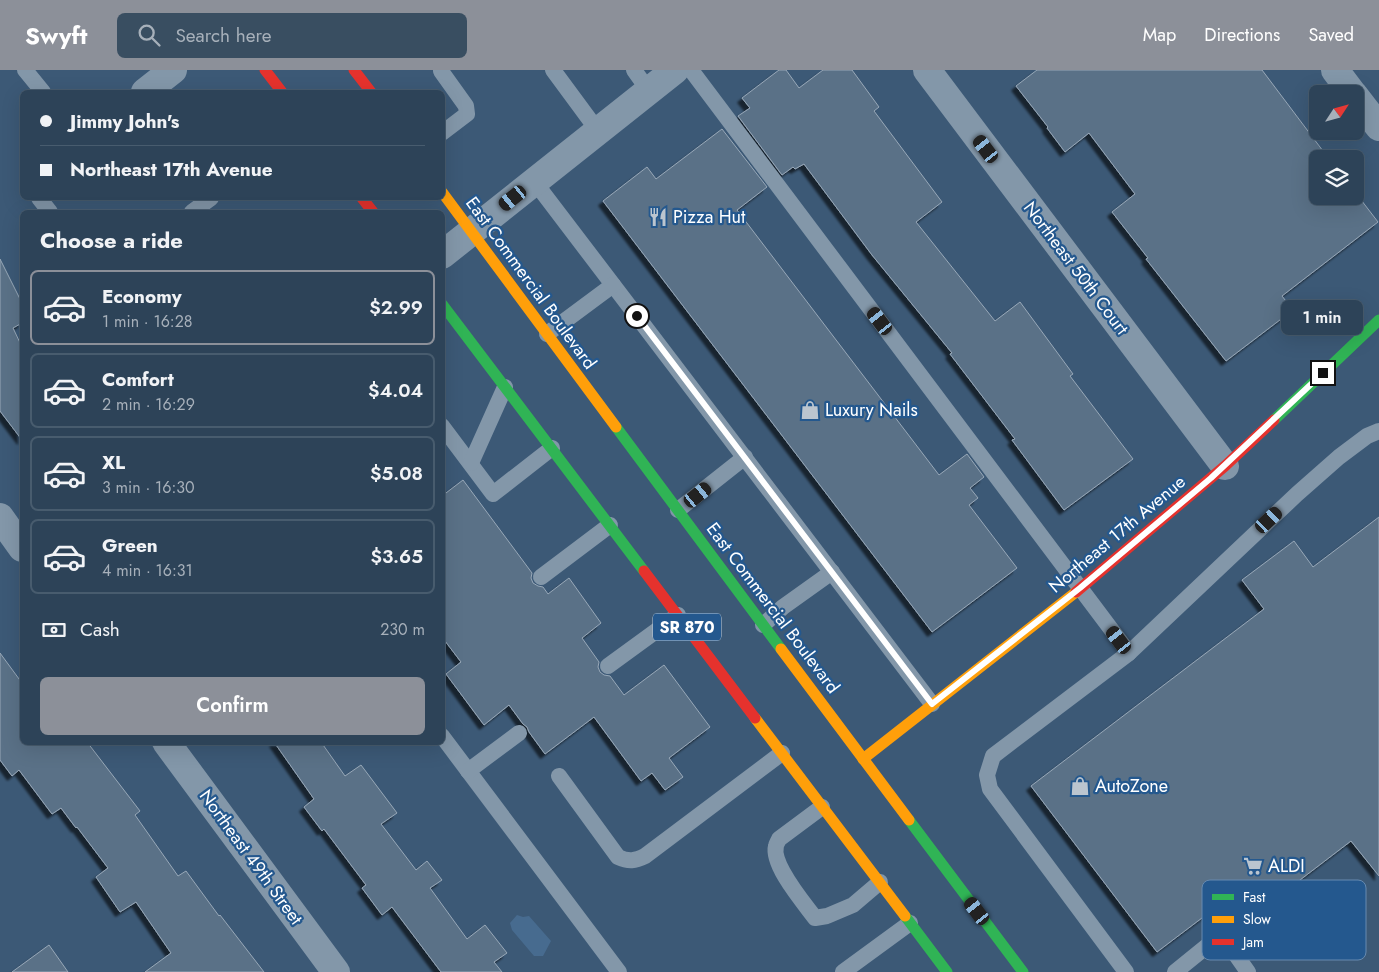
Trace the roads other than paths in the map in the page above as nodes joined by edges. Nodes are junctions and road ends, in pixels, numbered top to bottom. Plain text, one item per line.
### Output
1 (25, 70) edge
2 (173, 70) edge
3 (266, 70) edge
4 (354, 70) edge
5 (441, 70) edge
6 (553, 70) edge
7 (676, 70) edge
8 (691, 70) edge
9 (927, 70) edge
10 (1335, 70) edge
11 (642, 80) edge
12 (1346, 85) edge
13 (41, 90) edge
14 (148, 90) edge
15 (281, 90) edge
16 (369, 90) edge
17 (1364, 108) edge
18 (1379, 127) edge
19 (445, 131) edge
20 (598, 131) junction
21 (534, 181) junction
22 (445, 196) edge
23 (40, 200) edge
24 (208, 200) edge
25 (364, 200) edge
26 (48, 210) edge
27 (195, 210) edge
28 (371, 210) edge
29 (471, 232) junction
30 (445, 253) edge
31 (613, 285) junction
32 (445, 308) edge
33 (1379, 320) edge
34 (547, 334) junction
35 (506, 387) junction
36 (445, 430) edge
37 (1379, 432) edge
38 (552, 448) junction
39 (745, 458) junction
40 (471, 463) junction
41 (1225, 466) junction
42 (678, 510) junction
43 (0, 517) edge
44 (610, 525) junction
45 (20, 545) edge
46 (832, 572) junction
47 (541, 577) dead end
48 (1080, 588) junction
49 (678, 615) junction
50 (763, 625) junction
51 (1129, 653) junction
52 (608, 666) dead end
53 (932, 704) junction
54 (519, 733) dead end
55 (445, 740) edge
56 (168, 745) edge
57 (782, 753) junction
58 (863, 759) junction
59 (468, 771) junction
60 (559, 776) dead end
61 (822, 807) junction
62 (880, 882) junction
63 (910, 923) junction
64 (1202, 950) edge
65 (1240, 960) edge
66 (336, 972) edge
67 (619, 972) edge
68 (842, 972) edge
69 (947, 972) edge
70 (1023, 972) edge
71 (1126, 972) edge
72 (1175, 972) edge
73 (1248, 972) edge

1 - 13 lane
2 - 14 street
3 - 15 main road
4 - 16 main road
5 - 19 lane
6 - 20 lane
7 - 11 street
8 - 48 lane
9 - 41 street, Northeast 50th Court
10 - 12 street
11 - 20 street
17 - 18 street
20 - 21 street
21 - 29 street
21 - 31 lane
22 - 29 main road, East Commercial Boulevard
23 - 26 lane
24 - 27 lane
25 - 28 main road
29 - 30 street
29 - 34 main road, East Commercial Boulevard
31 - 34 lane
31 - 39 lane
32 - 35 main road, SR 870
33 - 41 main road, Northeast 17th Avenue
34 - 42 main road, East Commercial Boulevard
35 - 38 main road, SR 870
35 - 40 lane
36 - 40 lane
37 - 51 lane
38 - 40 lane
38 - 44 main road, SR 870
39 - 42 lane
39 - 46 lane
41 - 48 main road, Northeast 17th Avenue
42 - 50 main road, East Commercial Boulevard
43 - 45 street
44 - 47 lane
44 - 49 main road, SR 870
46 - 50 lane
46 - 53 lane
48 - 51 lane
48 - 53 main road, Northeast 17th Avenue
49 - 52 lane
49 - 57 main road, SR 870
50 - 58 main road, East Commercial Boulevard
51 - 71 lane
53 - 58 main road, Northeast 17th Avenue
54 - 59 lane
55 - 59 lane
56 - 66 street, Northeast 49th Street
57 - 60 lane
57 - 61 main road, SR 870
58 - 70 main road, East Commercial Boulevard
59 - 67 lane
61 - 62 main road, SR 870
61 - 62 lane
62 - 63 main road, SR 870
63 - 68 lane
63 - 69 main road, SR 870
64 - 72 lane
65 - 73 lane

